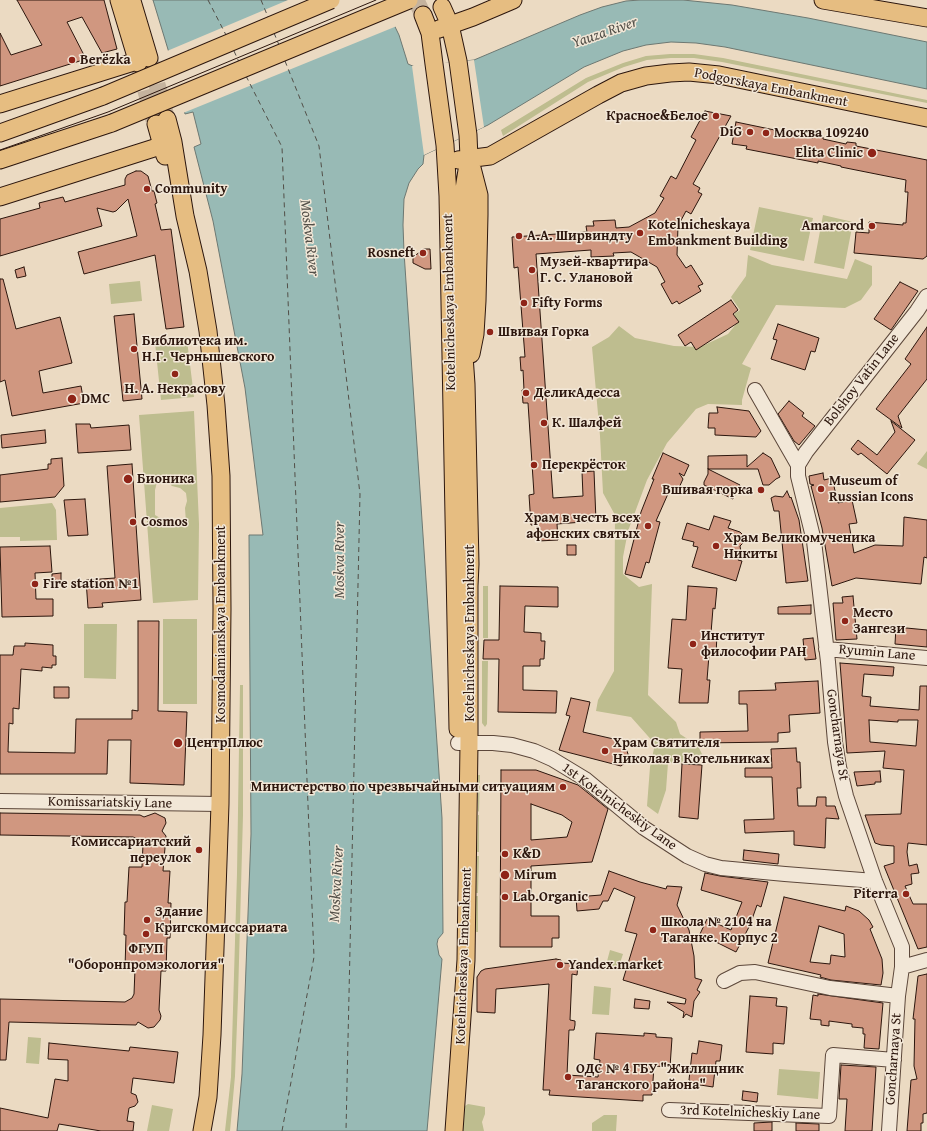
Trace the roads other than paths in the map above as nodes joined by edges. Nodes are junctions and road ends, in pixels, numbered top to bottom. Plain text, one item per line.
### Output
1 (119, 0) edge
2 (131, 0) edge
3 (331, 0) edge
4 (409, 0) edge
5 (513, 0) edge
6 (823, 0) edge
7 (442, 8) dead end
8 (423, 15) tunnel mouth
9 (927, 18) edge
10 (450, 25) junction
11 (430, 32) junction
12 (142, 61) junction
13 (0, 104) edge
14 (927, 118) edge
15 (161, 122) tunnel mouth
16 (0, 133) edge
17 (168, 144) junction
18 (490, 156) junction
19 (469, 158) junction
20 (0, 160) edge
21 (446, 162) junction
22 (479, 194) junction
23 (0, 197) edge
24 (927, 296) edge
25 (466, 384) junction
26 (755, 390) dead end
27 (798, 465) junction
28 (826, 649) junction
29 (927, 658) edge
30 (464, 743) junction
31 (0, 801) edge
32 (220, 804) junction
33 (874, 881) junction
34 (927, 960) edge
35 (902, 967) junction
36 (724, 981) dead end
37 (898, 996) junction
38 (894, 1060) junction
39 (669, 1110) dead end
40 (202, 1131) edge
41 (445, 1131) edge
42 (454, 1131) edge
43 (889, 1131) edge

1 - 12 main road
2 - 12 main road
3 - 16 main road, bridge
4 - 20 main road, bridge
5 - 10 main road
6 - 9 main road
7 - 10 main road, Kotelnicheskaya Embankment
8 - 11 main road, Kotelnicheskaya Embankment
10 - 11 main road
10 - 19 main road, Kotelnicheskaya Embankment
11 - 21 main road, Kotelnicheskaya Embankment
12 - 13 main road
14 - 18 main road, Podgorskaya Embankment
15 - 17 main road, Kosmodamianskaya Embankment
17 - 23 main road
17 - 32 main road, Kosmodamianskaya Embankment
18 - 19 main road
18 - 22 main road
19 - 21 main road
19 - 22 main road
19 - 25 main road, Kotelnicheskaya Embankment
21 - 30 main road, Kotelnicheskaya Embankment
22 - 25 main road
24 - 27 street, Bolshoy Vatin Lane
25 - 30 main road, Kotelnicheskaya Embankment
26 - 27 street, Goncharnaya St
27 - 28 street, Goncharnaya St
28 - 29 street, Ryumin Lane
28 - 33 street, Goncharnaya St
30 - 33 street, 1st Kotelnicheskiy Lane
30 - 41 main road, Kotelnicheskaya Embankment
30 - 42 main road, Kotelnicheskaya Embankment
31 - 32 street, Komissariatskiy Lane
32 - 40 main road, Kosmodamianskaya Embankment
33 - 35 street, Goncharnaya St
34 - 35 street
35 - 37 street, Goncharnaya St
36 - 37 street
37 - 38 street, Goncharnaya St
38 - 39 street, 3rd Kotelnicheskiy Lane
38 - 43 street, Goncharnaya St

